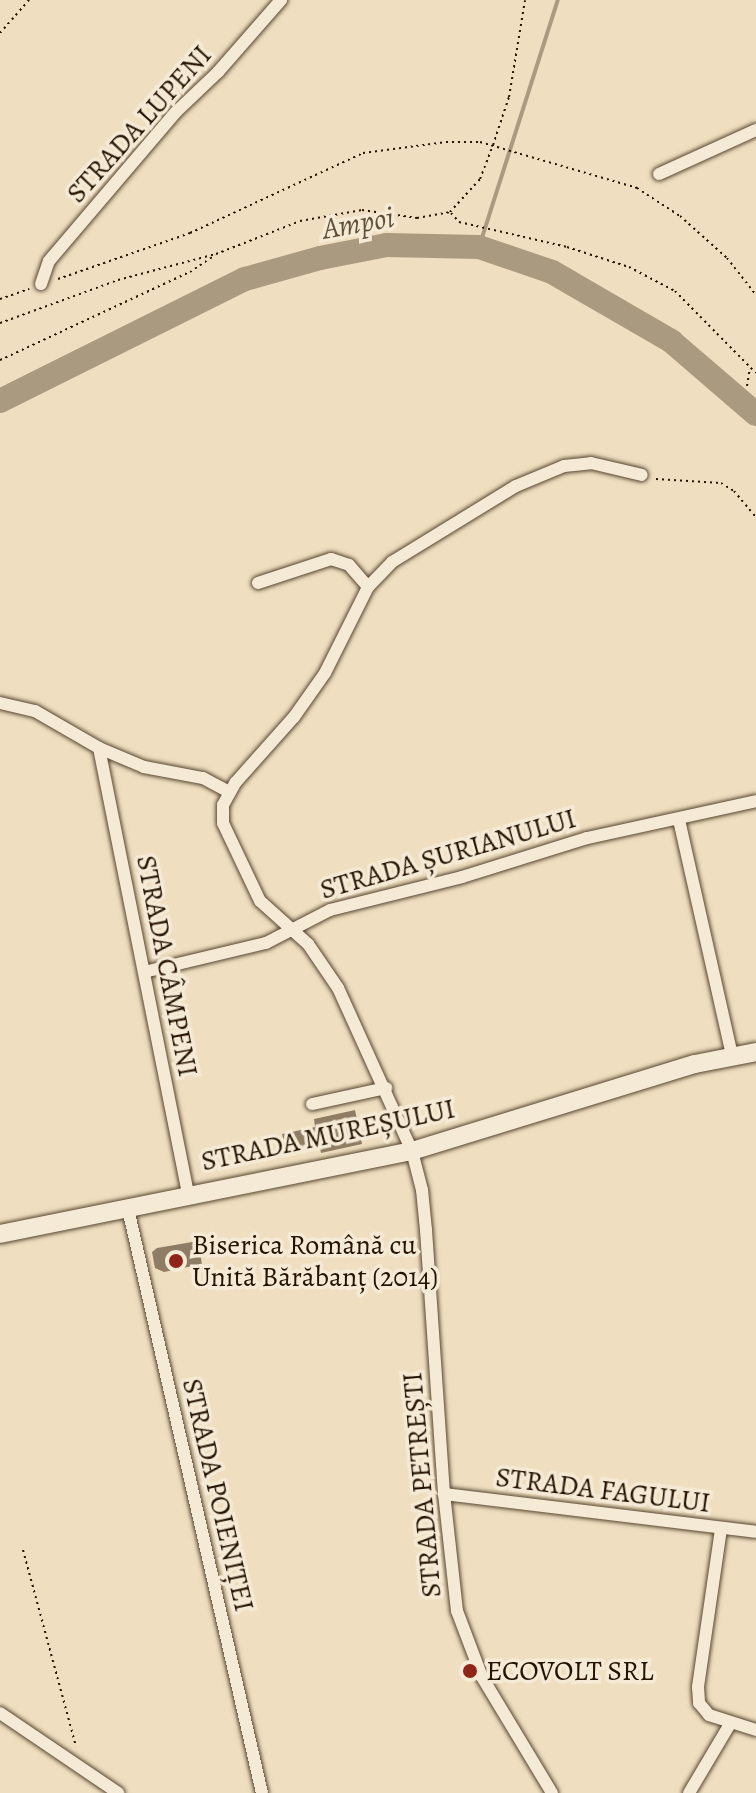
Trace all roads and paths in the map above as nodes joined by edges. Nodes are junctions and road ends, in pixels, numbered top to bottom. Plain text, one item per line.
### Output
1 (29, 0) edge
2 (281, 0) edge
3 (525, 0) edge
4 (0, 33) edge
5 (756, 130) edge
6 (493, 145) junction
7 (659, 174) dead end
8 (450, 212) junction
9 (216, 254) junction
10 (41, 284) junction
11 (756, 295) edge
12 (0, 299) edge
13 (0, 323) edge
14 (0, 360) edge
15 (750, 367) junction
16 (756, 373) edge
17 (747, 386) dead end
18 (642, 475) joint
19 (756, 517) edge
20 (258, 583) dead end
21 (368, 587) junction
22 (0, 703) edge
23 (99, 748) junction
24 (229, 792) junction
25 (756, 801) edge
26 (679, 820) junction
27 (296, 930) junction
28 (144, 972) junction
29 (756, 1052) edge
30 (732, 1055) junction
31 (386, 1088) junction
32 (312, 1104) dead end
33 (412, 1151) junction
34 (188, 1194) junction
35 (128, 1209) junction
36 (0, 1234) edge
37 (444, 1494) junction
38 (721, 1529) junction
39 (756, 1532) edge
40 (23, 1550) dead end
41 (0, 1713) edge
42 (730, 1724) junction
43 (756, 1730) edge
44 (81, 1768) junction
45 (118, 1793) edge
46 (262, 1793) edge
47 (552, 1793) edge
48 (689, 1793) edge

1 - 4 path
2 - 10 street, STRADA LUPENI
3 - 6 path
5 - 7 street
6 - 8 path
6 - 10 path
6 - 11 path
8 - 9 path
8 - 15 path
9 - 13 path
9 - 14 path
10 - 12 path
15 - 16 path
15 - 17 path
18 - 19 path
18 - 21 street
20 - 21 street
21 - 24 street
22 - 23 street
23 - 24 street
23 - 28 street, STRADA CÂMPENI
24 - 27 street, STRADA PETREȘTI
25 - 26 street, STRADA ȘURIANULUI
26 - 27 street, STRADA ȘURIANULUI
26 - 30 street
27 - 28 street, STRADA ȘURIANULUI
27 - 31 street, STRADA PETREȘTI
28 - 34 street, STRADA CÂMPENI
29 - 30 street, STRADA MUREȘULUI
30 - 33 street, STRADA MUREȘULUI
31 - 32 street
31 - 33 street, STRADA PETREȘTI
33 - 34 street, STRADA MUREȘULUI
33 - 37 street, STRADA PETREȘTI
34 - 35 street, STRADA MUREȘULUI
35 - 36 street, STRADA MUREȘULUI
35 - 46 street, STRADA POIENIȚEI
37 - 38 street, STRADA FAGULUI
37 - 47 street, STRADA PETREȘTI
38 - 39 street, STRADA FAGULUI
38 - 42 street
40 - 44 path
41 - 44 street
42 - 43 street
42 - 48 street
44 - 45 street

